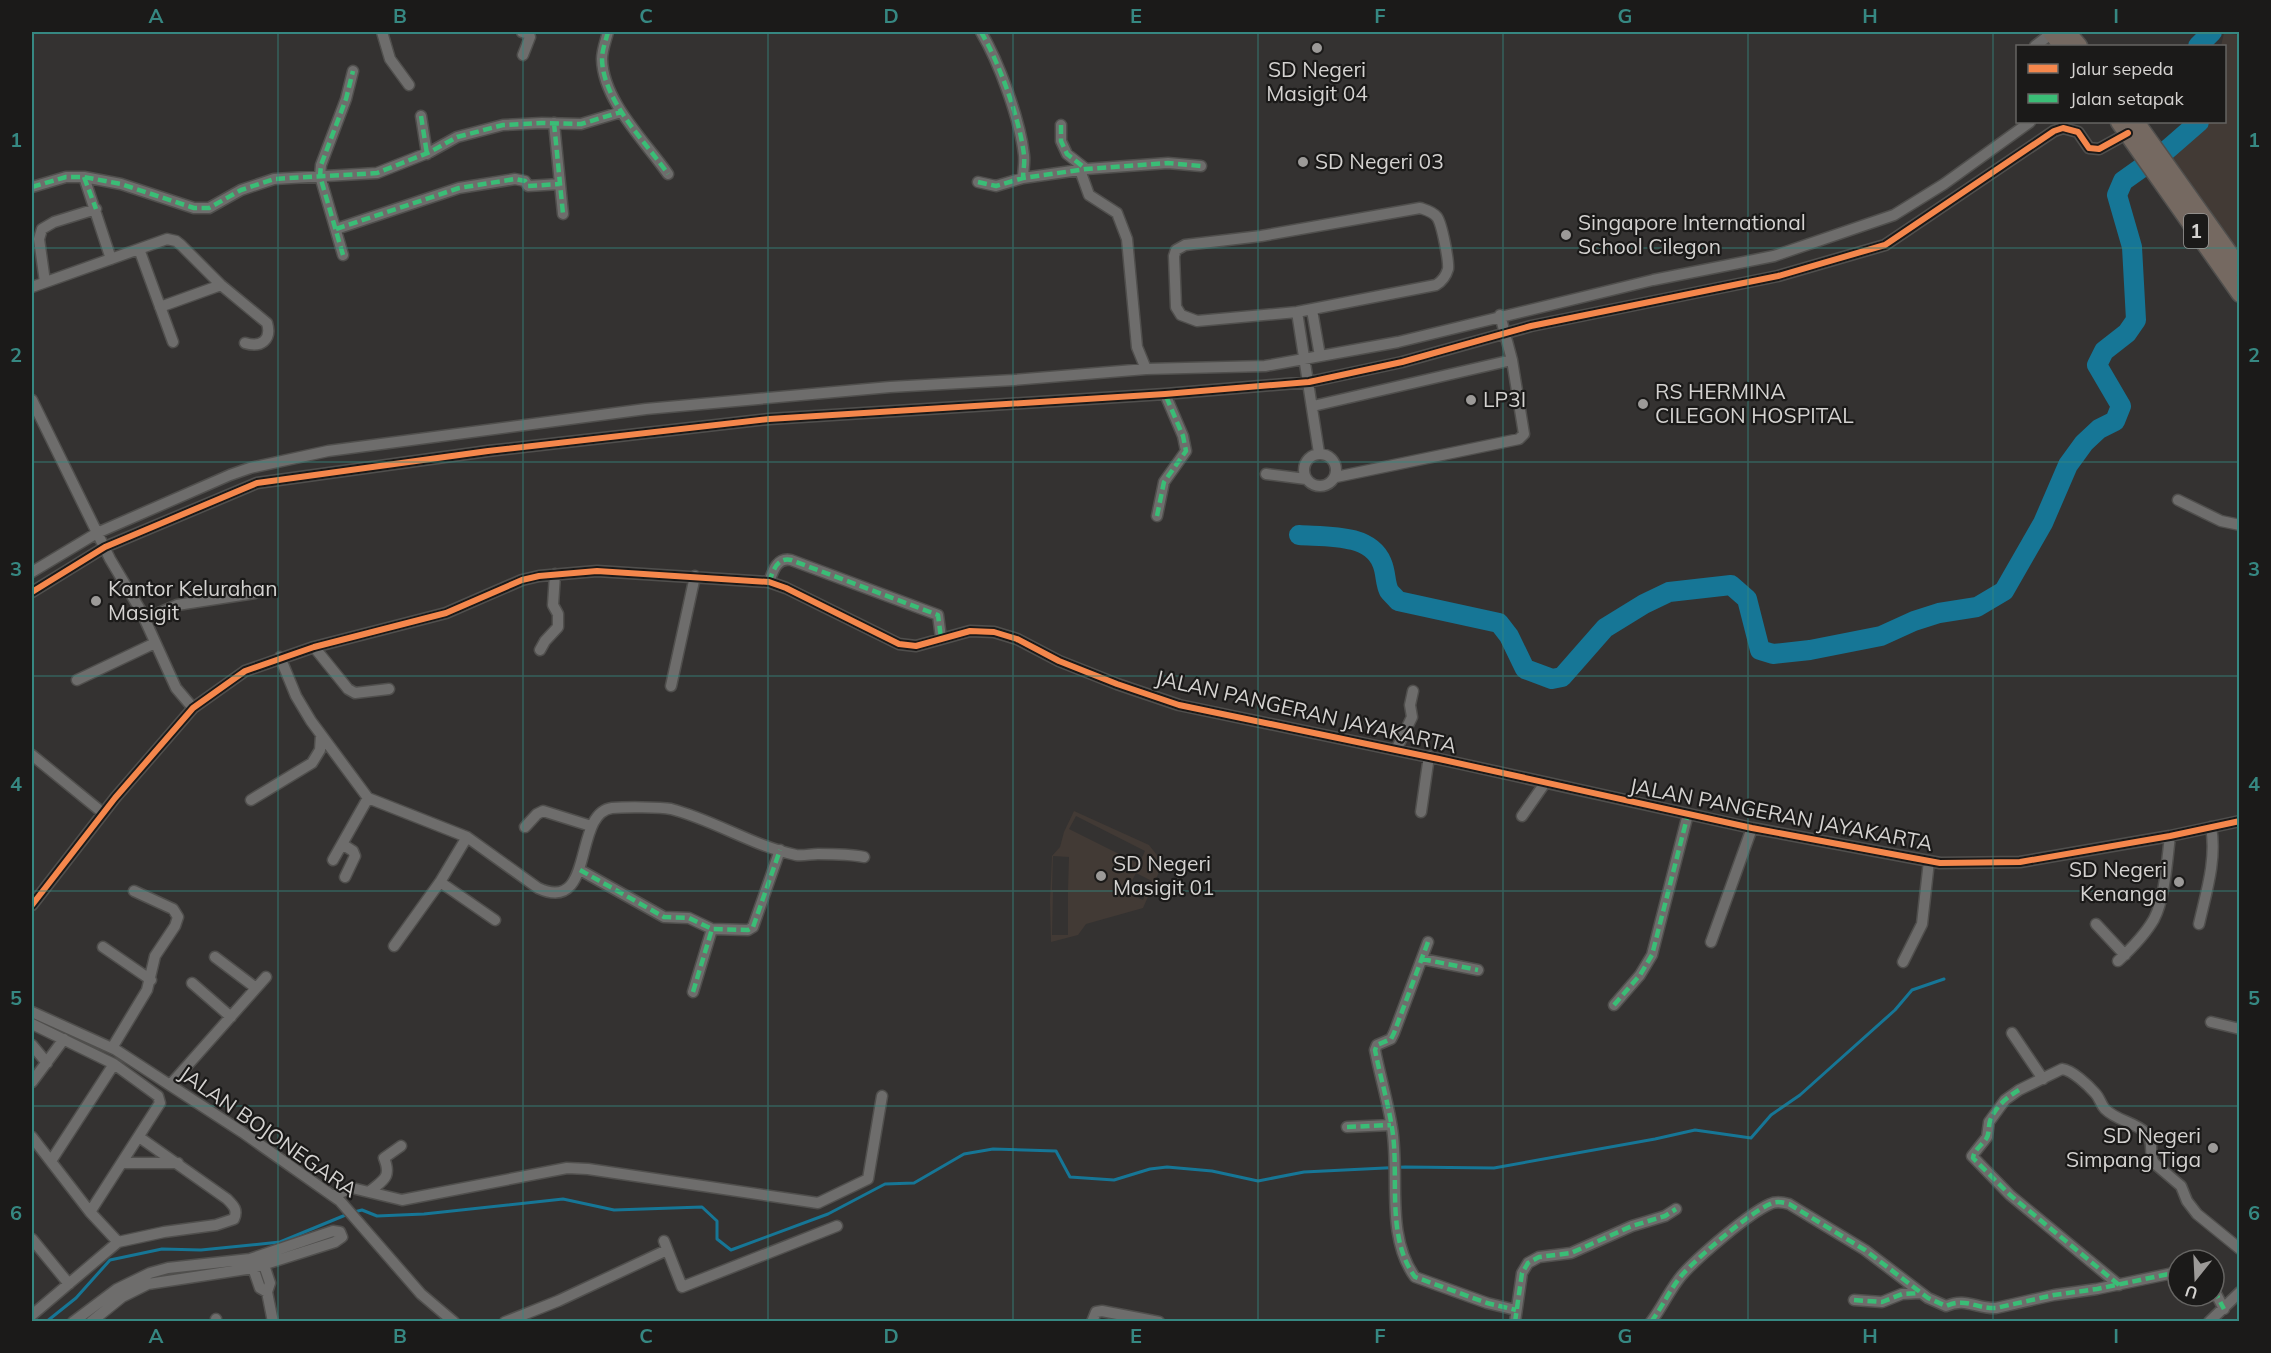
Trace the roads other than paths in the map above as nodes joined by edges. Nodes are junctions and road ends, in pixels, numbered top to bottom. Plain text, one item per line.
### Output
1 (382, 32) edge
2 (522, 32) edge
3 (608, 32) edge
4 (981, 32) edge
5 (2058, 36) edge
6 (2037, 45) edge
7 (2077, 45) edge
8 (523, 55) dead end
9 (353, 71) dead end
10 (409, 85) dead end
11 (621, 112) junction
12 (421, 116) dead end
13 (554, 123) junction
14 (2029, 123) edge
15 (2047, 123) edge
16 (2071, 123) edge
17 (1061, 124) dead end
18 (2130, 125) edge
19 (2054, 131) junction
20 (2078, 132) junction
21 (427, 154) junction
22 (2158, 165) junction
23 (1201, 166) dead end
24 (1083, 169) junction
25 (668, 174) dead end
26 (320, 176) junction
27 (84, 177) junction
28 (1023, 178) junction
29 (978, 182) dead end
30 (560, 184) junction
31 (32, 187) edge
32 (96, 209) junction
33 (563, 214) dead end
34 (336, 229) junction
35 (139, 249) junction
36 (343, 255) dead end
37 (111, 259) junction
38 (1716, 267) junction
39 (2240, 268) edge
40 (45, 282) junction
41 (221, 285) junction
42 (32, 287) edge
43 (1723, 287) junction
44 (2240, 294) edge
45 (160, 307) junction
46 (1312, 310) junction
47 (1297, 312) junction
48 (1500, 315) junction
49 (1485, 319) junction
50 (1505, 333) junction
51 (1489, 338) junction
52 (173, 342) dead end
53 (245, 343) dead end
54 (1320, 356) junction
55 (1305, 360) junction
56 (1512, 360) junction
57 (1146, 369) junction
58 (1309, 382) junction
59 (1165, 394) junction
60 (757, 399) junction
61 (32, 400) edge
62 (1313, 406) junction
63 (766, 420) junction
64 (1320, 453) junction
65 (1266, 474) dead end
66 (1336, 477) junction
67 (1306, 480) junction
68 (2178, 500) dead end
69 (1157, 516) dead end
70 (2240, 525) edge
71 (97, 533) junction
72 (105, 547) junction
73 (32, 572) edge
74 (555, 574) junction
75 (695, 576) junction
76 (769, 582) junction
77 (32, 592) edge
78 (255, 593) dead end
79 (145, 619) junction
80 (941, 638) junction
81 (155, 643) junction
82 (314, 647) junction
83 (540, 650) dead end
84 (280, 657) junction
85 (77, 680) dead end
86 (671, 686) dead end
87 (389, 689) dead end
88 (1413, 691) dead end
89 (193, 708) junction
90 (321, 735) junction
91 (1396, 750) junction
92 (32, 755) edge
93 (1429, 756) junction
94 (1545, 783) junction
95 (368, 798) junction
96 (250, 800) dead end
97 (1420, 812) dead end
98 (103, 813) junction
99 (1688, 814) junction
100 (1522, 816) dead end
101 (2240, 821) edge
102 (591, 826) junction
103 (525, 827) dead end
104 (2211, 827) junction
105 (1752, 828) junction
106 (2170, 836) junction
107 (466, 837) junction
108 (342, 844) junction
109 (780, 850) junction
110 (864, 856) dead end
111 (333, 860) dead end
112 (1929, 861) junction
113 (580, 870) junction
114 (345, 877) dead end
115 (440, 882) junction
116 (134, 891) dead end
117 (32, 906) edge
118 (495, 920) dead end
119 (2096, 924) dead end
120 (2199, 924) dead end
121 (712, 929) junction
122 (1428, 942) dead end
123 (1711, 942) dead end
124 (394, 946) dead end
125 (103, 947) dead end
126 (214, 957) dead end
127 (1422, 959) junction
128 (1903, 962) dead end
129 (1478, 970) dead end
130 (266, 977) dead end
131 (151, 980) junction
132 (192, 983) dead end
133 (256, 988) junction
134 (693, 992) dead end
135 (1614, 1005) dead end
136 (32, 1012) edge
137 (231, 1017) junction
138 (2211, 1022) dead end
139 (32, 1024) edge
140 (2240, 1029) edge
141 (2012, 1033) dead end
142 (64, 1039) junction
143 (32, 1045) edge
144 (112, 1048) junction
145 (47, 1063) junction
146 (114, 1064) junction
147 (2043, 1079) junction
148 (32, 1082) edge
149 (170, 1085) junction
150 (882, 1096) dead end
151 (1391, 1125) junction
152 (1347, 1127) dead end
153 (32, 1137) edge
154 (139, 1137) junction
155 (401, 1146) dead end
156 (51, 1161) junction
157 (122, 1163) junction
158 (178, 1163) junction
159 (369, 1192) junction
160 (336, 1199) junction
161 (1676, 1209) dead end
162 (90, 1212) junction
163 (837, 1226) dead end
164 (32, 1239) edge
165 (118, 1242) junction
166 (2240, 1249) edge
167 (257, 1262) junction
168 (2166, 1274) edge
169 (69, 1284) junction
170 (2119, 1284) junction
171 (133, 1286) junction
172 (2240, 1292) edge
173 (1920, 1293) junction
174 (1854, 1300) dead end
175 (2224, 1309) joint
176 (32, 1315) edge
177 (1515, 1316) edge
178 (73, 1322) edge
179 (92, 1322) edge
180 (273, 1322) edge
181 (454, 1322) edge
182 (505, 1322) edge
183 (1092, 1322) edge
184 (1159, 1322) edge
185 (1651, 1322) edge
186 (2209, 1322) edge

1 - 10 street
2 - 8 street
3 - 11 street
4 - 28 street
5 - 6 street
5 - 7 highway
9 - 26 street
11 - 13 street
11 - 25 street
12 - 21 street
13 - 21 street
13 - 30 street
14 - 38 street
15 - 19 street
16 - 20 street
17 - 24 street
18 - 20 street
18 - 22 highway, 1
19 - 20 street
19 - 43 street
21 - 26 street
22 - 39 highway, 1
22 - 44 highway, 1
23 - 24 street
24 - 28 street
24 - 57 street
26 - 27 street
26 - 34 street
27 - 31 street
27 - 32 street
28 - 29 street
30 - 33 street
30 - 34 street
32 - 37 street
32 - 40 street
34 - 36 street
35 - 37 street
35 - 41 street
35 - 45 street
37 - 40 street
38 - 43 street
38 - 48 street
40 - 42 street
41 - 45 street
41 - 53 street
43 - 50 street
45 - 52 street
46 - 47 street
46 - 47 street
46 - 54 street
47 - 55 street
48 - 49 street
48 - 50 street
49 - 51 street
49 - 54 street
50 - 51 street
50 - 56 street
51 - 58 street
54 - 55 street
55 - 57 street
55 - 58 street
56 - 62 street
56 - 66 street
57 - 60 street
58 - 59 street
58 - 62 street
59 - 63 street
59 - 69 street
60 - 63 street
60 - 71 street
61 - 71 street
62 - 64 street
63 - 72 street
64 - 66 street
64 - 67 street
65 - 67 street
66 - 67 street
68 - 70 street
71 - 72 street
71 - 73 street
72 - 77 street
72 - 79 street
74 - 75 street, JALAN PANGERAN JAYAKARTA
74 - 82 street, JALAN PANGERAN JAYAKARTA
74 - 83 street
75 - 76 street, JALAN PANGERAN JAYAKARTA
75 - 86 street
76 - 80 street, JALAN PANGERAN JAYAKARTA
76 - 80 street
78 - 79 street
79 - 81 street
80 - 91 street, JALAN PANGERAN JAYAKARTA
81 - 85 street
81 - 89 street
82 - 84 street, JALAN PANGERAN JAYAKARTA
82 - 87 street
84 - 89 street, JALAN PANGERAN JAYAKARTA
84 - 90 street
88 - 91 street
89 - 98 street, JALAN PANGERAN JAYAKARTA
90 - 95 street
90 - 96 street
91 - 93 street, JALAN PANGERAN JAYAKARTA
92 - 98 street
93 - 94 street, JALAN PANGERAN JAYAKARTA
93 - 97 street
94 - 99 street, JALAN PANGERAN JAYAKARTA
94 - 100 street
95 - 107 street
95 - 108 street
98 - 117 street, JALAN PANGERAN JAYAKARTA
99 - 105 street, JALAN PANGERAN JAYAKARTA
99 - 135 street
101 - 104 street, JALAN PANGERAN JAYAKARTA
102 - 103 street
102 - 109 street
102 - 113 street
104 - 106 street, JALAN PANGERAN JAYAKARTA
104 - 120 street
105 - 112 street, JALAN PANGERAN JAYAKARTA
105 - 123 street
106 - 112 street, JALAN PANGERAN JAYAKARTA
106 - 119 street
107 - 113 street
107 - 115 street
108 - 111 street
108 - 114 street
109 - 110 street
109 - 121 street
112 - 128 street
113 - 121 street
115 - 118 street
115 - 124 street
116 - 131 street
121 - 134 street
122 - 127 street
125 - 131 street
126 - 133 street
127 - 129 street
127 - 151 street
130 - 133 street
131 - 144 street
132 - 137 street
133 - 137 street
136 - 144 street, JALAN BOJONEGARA
137 - 149 street
138 - 140 street
139 - 142 street
141 - 147 street
142 - 145 street
142 - 146 street
143 - 145 street
144 - 149 street, JALAN BOJONEGARA
145 - 148 street
146 - 154 street
146 - 156 street
147 - 166 street
147 - 170 street
149 - 160 street, JALAN BOJONEGARA
150 - 159 street
151 - 152 street
151 - 177 street
153 - 156 street
154 - 157 street
154 - 158 street
155 - 159 street
156 - 162 street
157 - 158 street
157 - 162 street
158 - 165 street
159 - 160 street
160 - 181 street, JALAN BOJONEGARA
161 - 177 street
162 - 165 street
163 - 182 street
164 - 169 street
165 - 169 street
167 - 167 street
167 - 171 street
167 - 180 street
168 - 170 street
169 - 176 street
170 - 173 street
171 - 178 street
171 - 179 street
172 - 175 street
173 - 174 street
173 - 185 street
175 - 186 street
183 - 184 street

